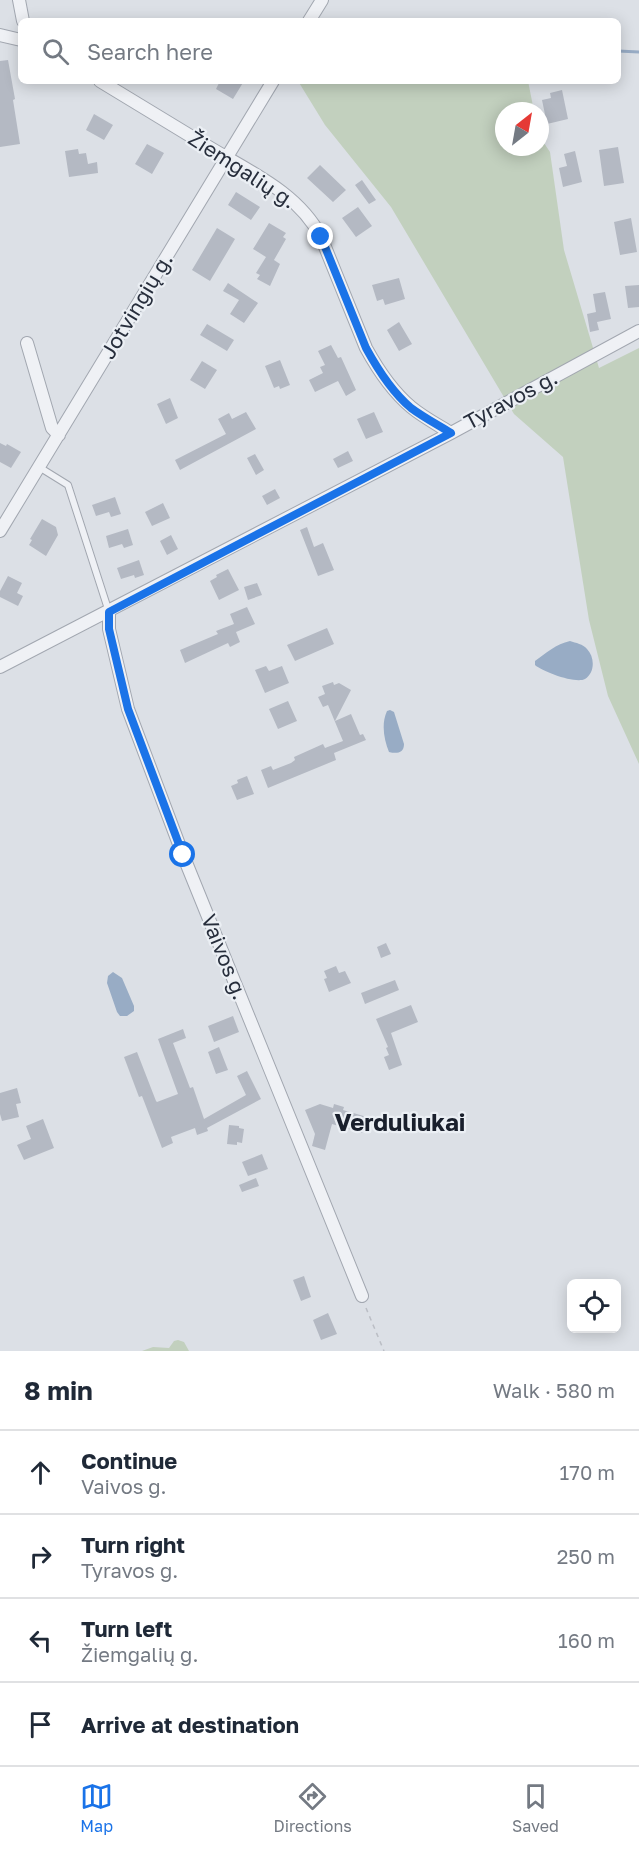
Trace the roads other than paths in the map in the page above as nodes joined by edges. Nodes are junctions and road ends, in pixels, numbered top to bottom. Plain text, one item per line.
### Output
1 (19, 0) edge
2 (322, 0) edge
3 (22, 18) edge
4 (311, 18) edge
5 (0, 35) edge
6 (18, 39) edge
7 (105, 84) edge
8 (271, 84) edge
9 (226, 158) junction
10 (639, 331) edge
11 (27, 343) dead end
12 (451, 433) junction
13 (59, 435) junction
14 (39, 467) junction
15 (0, 529) edge
16 (109, 612) junction
17 (0, 668) edge
18 (362, 1296) road end

1 - 3 street
2 - 4 street
5 - 6 street
7 - 9 street, Žiemgalių g.
8 - 9 street, Jotvingių g.
9 - 12 street, Žiemgalių g.
9 - 13 street, Jotvingių g.
10 - 12 street, Tyravos g.
11 - 13 street
12 - 16 street, Tyravos g.
13 - 14 street, Jotvingių g.
14 - 15 street, Jotvingių g.
14 - 16 lane
16 - 17 street, Tyravos g.
16 - 18 street, Vaivos g.

